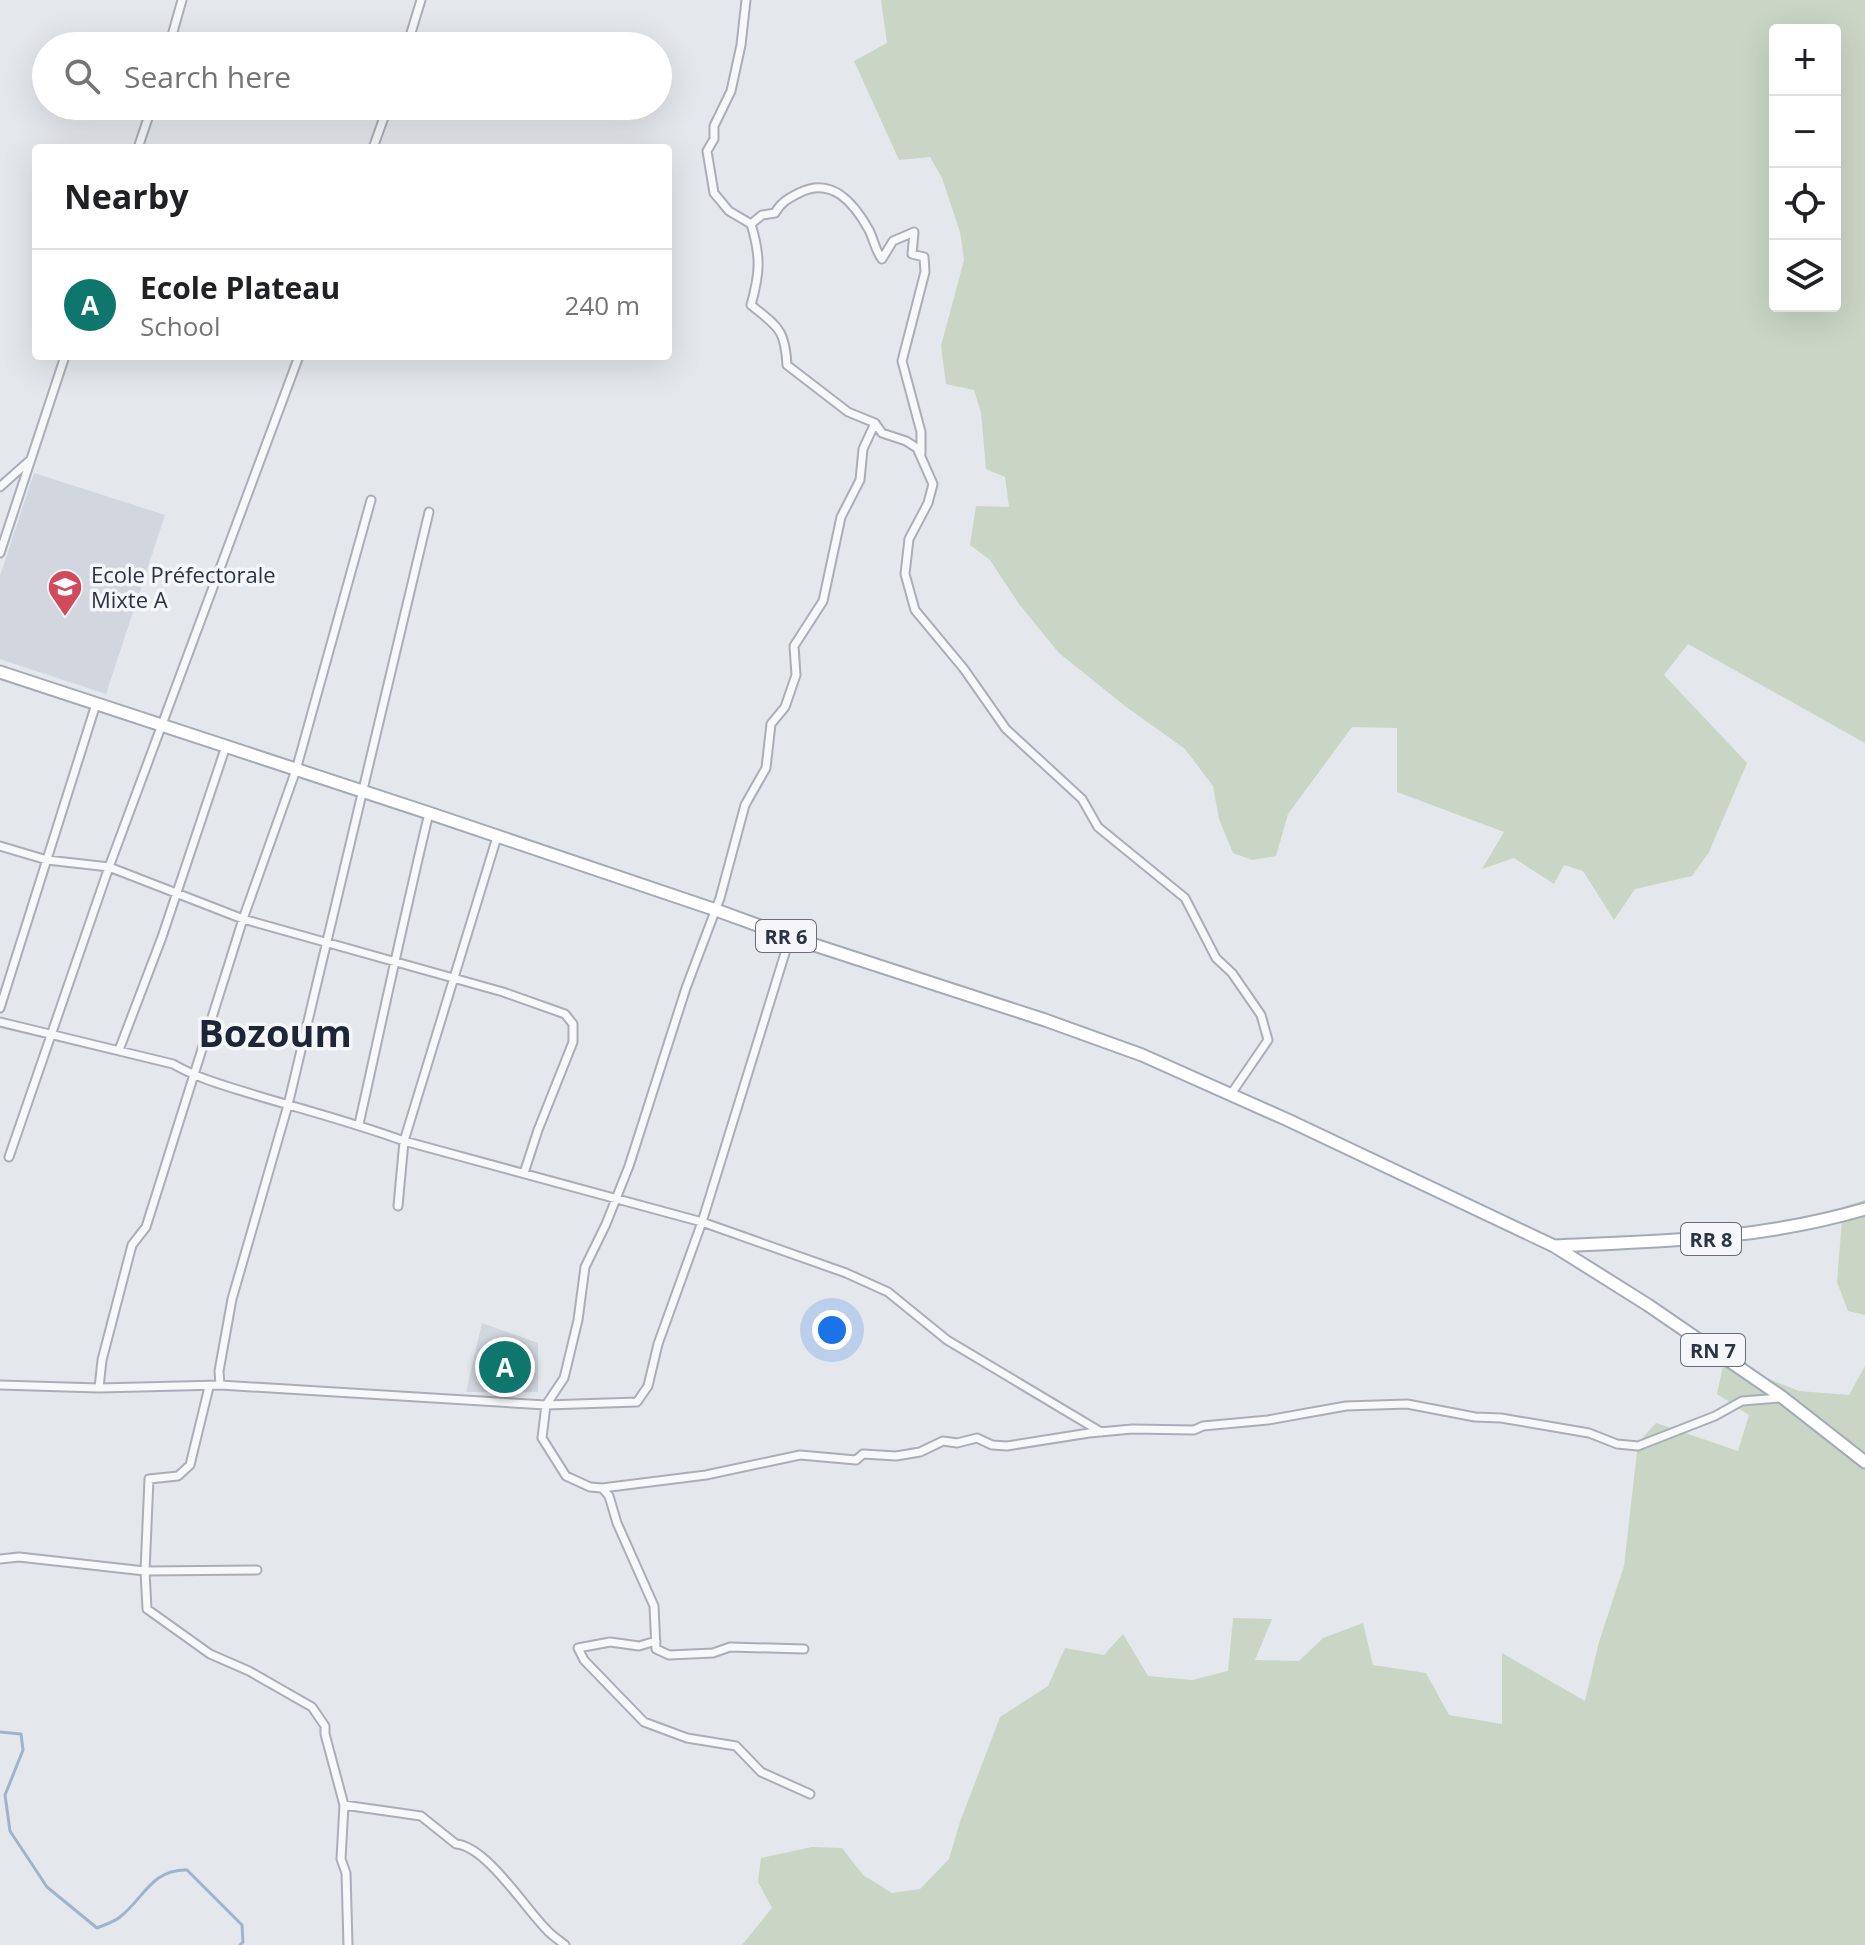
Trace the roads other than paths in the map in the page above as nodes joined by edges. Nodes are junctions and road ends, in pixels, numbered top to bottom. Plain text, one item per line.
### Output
1 (182, 0) edge
2 (421, 0) edge
3 (746, 0) edge
4 (173, 32) edge
5 (411, 32) edge
6 (147, 120) edge
7 (383, 120) edge
8 (139, 144) edge
9 (374, 144) edge
10 (751, 224) junction
11 (64, 360) edge
12 (298, 360) edge
13 (875, 423) junction
14 (921, 459) junction
15 (31, 460) junction
16 (0, 487) edge
17 (371, 500) dead end
18 (429, 512) dead end
19 (0, 553) edge
20 (0, 672) edge
21 (96, 704) junction
22 (161, 724) junction
23 (226, 746) junction
24 (296, 770) junction
25 (362, 792) junction
26 (429, 813) junction
27 (497, 837) junction
28 (0, 846) edge
29 (47, 860) junction
30 (109, 867) junction
31 (175, 892) junction
32 (716, 910) junction
33 (243, 919) junction
34 (790, 937) junction
35 (327, 943) junction
36 (393, 961) junction
37 (454, 978) junction
38 (0, 1008) edge
39 (0, 1022) edge
40 (53, 1036) junction
41 (119, 1050) junction
42 (195, 1077) junction
43 (1231, 1094) junction
44 (288, 1105) junction
45 (359, 1124) junction
46 (404, 1141) junction
47 (9, 1157) dead end
48 (524, 1173) junction
49 (614, 1198) junction
50 (398, 1206) dead end
51 (1865, 1209) edge
52 (702, 1222) junction
53 (1554, 1246) junction
54 (0, 1385) edge
55 (220, 1385) junction
56 (209, 1387) junction
57 (99, 1388) junction
58 (1782, 1397) junction
59 (546, 1405) junction
60 (1102, 1432) junction
61 (1865, 1462) edge
62 (602, 1488) junction
63 (0, 1559) edge
64 (257, 1570) dead end
65 (145, 1571) junction
66 (656, 1641) junction
67 (804, 1649) dead end
68 (810, 1794) dead end
69 (344, 1805) junction
70 (348, 1945) edge
71 (565, 1945) edge

1 - 4 street
2 - 5 street
3 - 10 street
6 - 8 street
7 - 9 street
10 - 13 street
10 - 14 street
11 - 15 street
12 - 22 street
13 - 14 street
13 - 32 street
14 - 43 street
15 - 16 street
15 - 19 street
17 - 24 street
18 - 25 street
20 - 21 main road, RR 6
21 - 22 main road, RR 6
21 - 29 street
22 - 23 main road, RR 6
22 - 30 street
23 - 24 main road, RR 6
23 - 31 street
24 - 25 main road, RR 6
24 - 33 street
25 - 26 main road, RR 6
25 - 35 street
26 - 27 main road, RR 6
26 - 36 street
27 - 32 main road, RR 6
27 - 37 street
28 - 29 street
29 - 30 street
29 - 38 street
30 - 31 street
30 - 40 street
31 - 33 street
31 - 41 street
32 - 34 main road, RR 6
32 - 49 street
33 - 35 street
33 - 42 street
34 - 43 main road, RR 6
34 - 52 street
35 - 36 street
35 - 44 street
36 - 37 street
36 - 45 street
37 - 46 street
37 - 48 street
39 - 40 street
40 - 41 street
40 - 47 street
41 - 42 street
42 - 44 street
42 - 57 street
43 - 53 main road, RR 6
44 - 45 street
44 - 55 street
45 - 46 street
46 - 48 street
46 - 50 street
48 - 49 street
49 - 52 street
49 - 59 street
51 - 53 main road, RR 8
52 - 59 street
52 - 60 street
53 - 58 main road, RN 7
54 - 57 street
55 - 56 street
55 - 59 street
56 - 57 street
56 - 65 street
58 - 60 street
58 - 61 main road, RN 7
59 - 62 street
60 - 62 street
62 - 66 street
63 - 65 street
64 - 65 street
65 - 69 street
66 - 67 street
66 - 68 street
69 - 70 street
69 - 71 street

